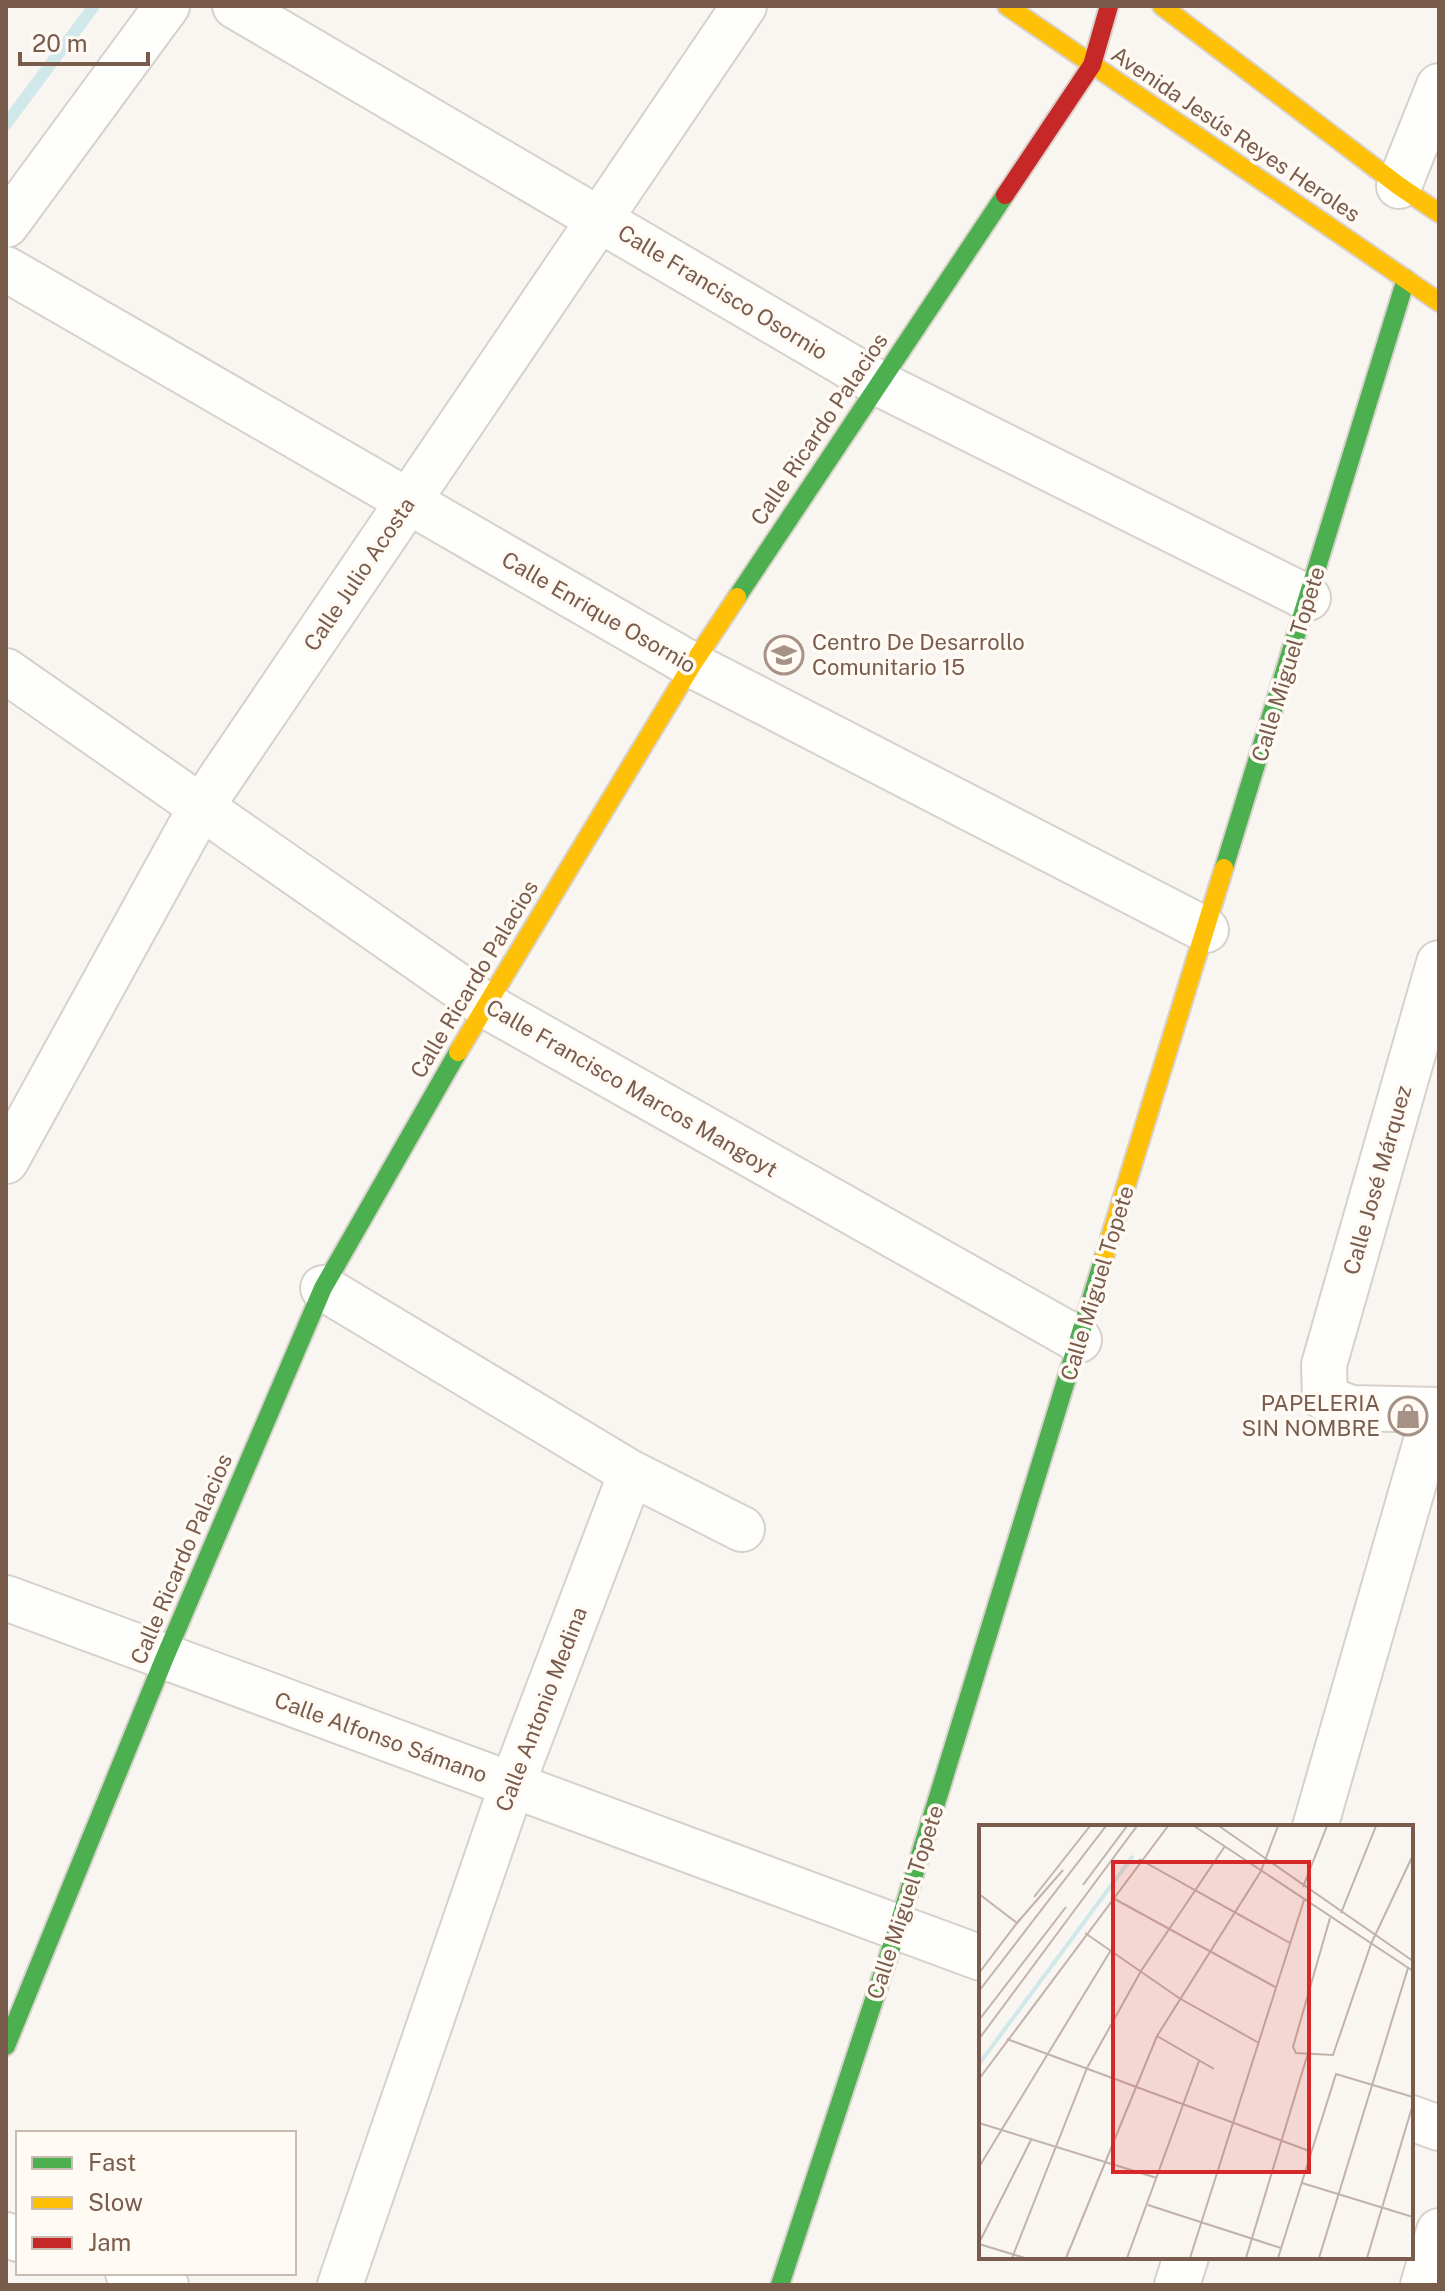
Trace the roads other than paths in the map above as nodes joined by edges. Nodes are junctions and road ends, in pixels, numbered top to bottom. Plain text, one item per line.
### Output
1 (167, 6) edge
2 (235, 6) edge
3 (744, 6) edge
4 (1007, 6) edge
5 (1109, 6) edge
6 (1162, 6) edge
7 (1092, 65) junction
8 (1439, 86) edge
9 (1399, 186) junction
10 (1439, 213) edge
11 (600, 219) junction
12 (6, 225) edge
13 (6, 269) edge
14 (1406, 279) junction
15 (1439, 302) edge
16 (878, 383) junction
17 (408, 502) junction
18 (1308, 598) junction
19 (692, 665) junction
20 (6, 671) edge
21 (201, 807) junction
22 (1206, 930) junction
23 (1439, 963) edge
24 (485, 1005) junction
25 (6, 1161) edge
26 (323, 1288) junction
27 (1079, 1340) junction
28 (1437, 1410) edge
29 (631, 1473) junction
30 (742, 1529) dead end
31 (6, 1598) edge
32 (165, 1657) junction
33 (512, 1785) junction
34 (1316, 1825) edge
35 (898, 1927) junction
36 (979, 1957) edge
37 (6, 2046) edge
38 (1413, 2119) edge
39 (1439, 2128) edge
40 (1439, 2231) edge
41 (1185, 2259) edge
42 (134, 2275) edge
43 (166, 2285) edge
44 (340, 2285) edge
45 (780, 2285) edge
46 (1177, 2285) edge
47 (1423, 2285) edge

1 - 12 street
2 - 11 street, Calle Francisco Osornio
3 - 11 street, Calle Julio Acosta
4 - 7 street, Avenida Jesús Reyes Heroles
5 - 7 street, Calle Ricardo Palacios
6 - 9 street
7 - 14 street, Avenida Jesús Reyes Heroles
7 - 16 street, Calle Ricardo Palacios
8 - 9 street
9 - 10 street
11 - 16 street, Calle Francisco Osornio
11 - 17 street, Calle Julio Acosta
13 - 17 street, Calle Enrique Osornio
14 - 15 street, Avenida Jesús Reyes Heroles
14 - 18 street, Calle Miguel Topete
16 - 18 street, Calle Francisco Osornio
16 - 19 street, Calle Ricardo Palacios
17 - 19 street, Calle Enrique Osornio
17 - 21 street, Calle Julio Acosta
18 - 22 street, Calle Miguel Topete
19 - 22 street, Calle Enrique Osornio
19 - 24 street, Calle Ricardo Palacios
20 - 21 street, Calle Francisco Marcos Mangoyt
21 - 24 street, Calle Francisco Marcos Mangoyt
21 - 25 street, Calle Julio Acosta
22 - 27 street, Calle Miguel Topete
23 - 28 street, Calle José Márquez
24 - 26 street, Calle Ricardo Palacios
24 - 27 street, Calle Francisco Marcos Mangoyt
26 - 29 street
26 - 32 street, Calle Ricardo Palacios
27 - 35 street, Calle Miguel Topete
28 - 34 street
29 - 30 street
29 - 33 street, Calle Antonio Medina
31 - 32 street, Calle Alfonso Sámano
32 - 33 street, Calle Alfonso Sámano
32 - 37 street, Calle Ricardo Palacios
33 - 35 street, Calle Alfonso Sámano
33 - 44 street, Calle Antonio Medina
35 - 36 street, Calle Alfonso Sámano
35 - 45 street, Calle Miguel Topete
38 - 39 street
40 - 47 street
41 - 46 street
42 - 43 street

